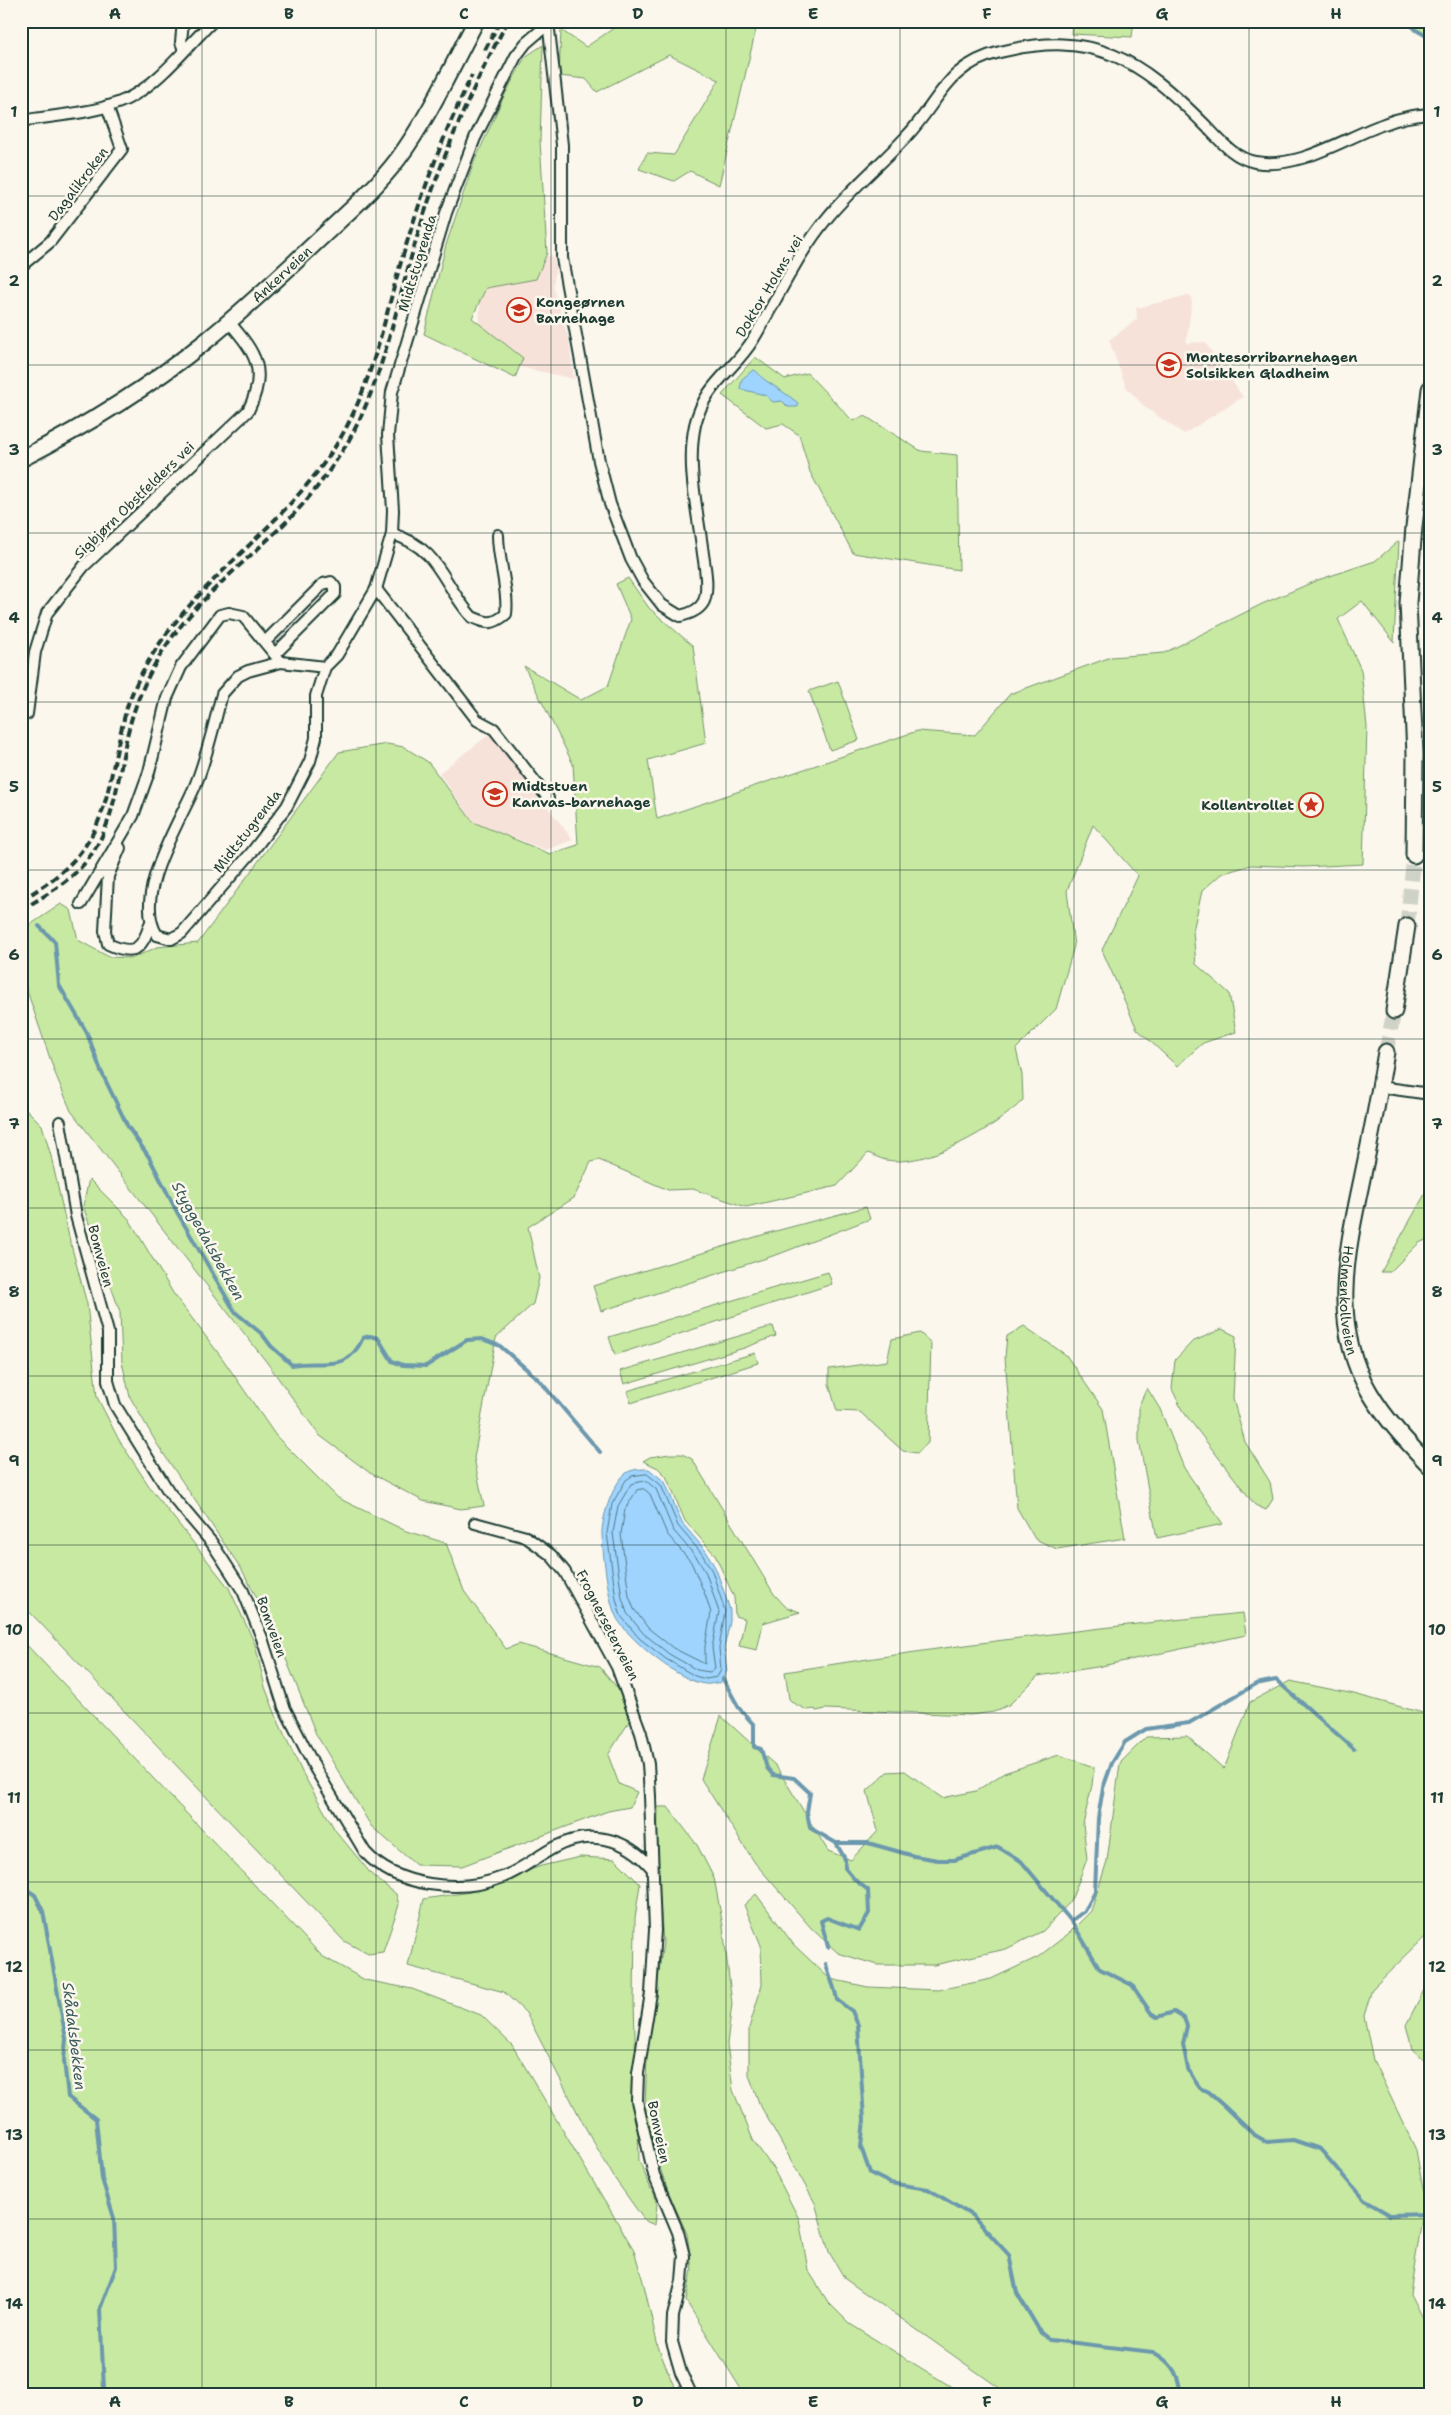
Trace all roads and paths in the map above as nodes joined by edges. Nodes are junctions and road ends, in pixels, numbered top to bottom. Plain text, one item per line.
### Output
1 (183, 21) edge
2 (213, 21) edge
3 (476, 21) edge
4 (548, 23) edge
5 (184, 50) junction
6 (106, 106) junction
7 (1430, 114) edge
8 (21, 121) edge
9 (21, 266) edge
10 (229, 322) junction
11 (1430, 389) edge
12 (21, 459) edge
13 (392, 534) junction
14 (498, 535) dead end
15 (376, 589) junction
16 (269, 638) dead end
17 (278, 658) junction
18 (325, 667) junction
19 (27, 714) dead end
20 (548, 798) dead end
21 (133, 816) junction
22 (1414, 855) tunnel mouth
23 (81, 904) dead end
24 (150, 924) junction
25 (1407, 926) tunnel mouth
26 (1394, 1011) tunnel mouth
27 (1386, 1052) tunnel mouth
28 (1380, 1087) junction
29 (1430, 1094) edge
30 (60, 1122) dead end
31 (1430, 1466) edge
32 (475, 1523) dead end
33 (648, 1764) joint
34 (651, 1867) junction
35 (691, 2394) edge

1 - 5 street
2 - 5 street
3 - 10 main road, Ankerveien
4 - 7 street, Doktor Holms vei
4 - 13 street, Midtstugrenda
5 - 6 street
6 - 8 street
6 - 9 street, Dagalikroken
10 - 12 main road, Ankerveien
10 - 19 street, Sigbjørn Obstfelders vei
11 - 22 main road
13 - 14 street
13 - 15 street, Midtstugrenda
15 - 18 street, Midtstugrenda
15 - 20 street
16 - 17 street
17 - 18 street
17 - 21 street
17 - 24 street
18 - 24 street, Midtstugrenda
21 - 23 street
21 - 24 street
25 - 26 main road
27 - 28 main road, Holmenkollveien
28 - 29 street
28 - 31 main road, Holmenkollveien
30 - 34 street, Bomveien
32 - 33 street, Frognerseterveien
33 - 34 street, Bomveien
34 - 35 street, Bomveien

